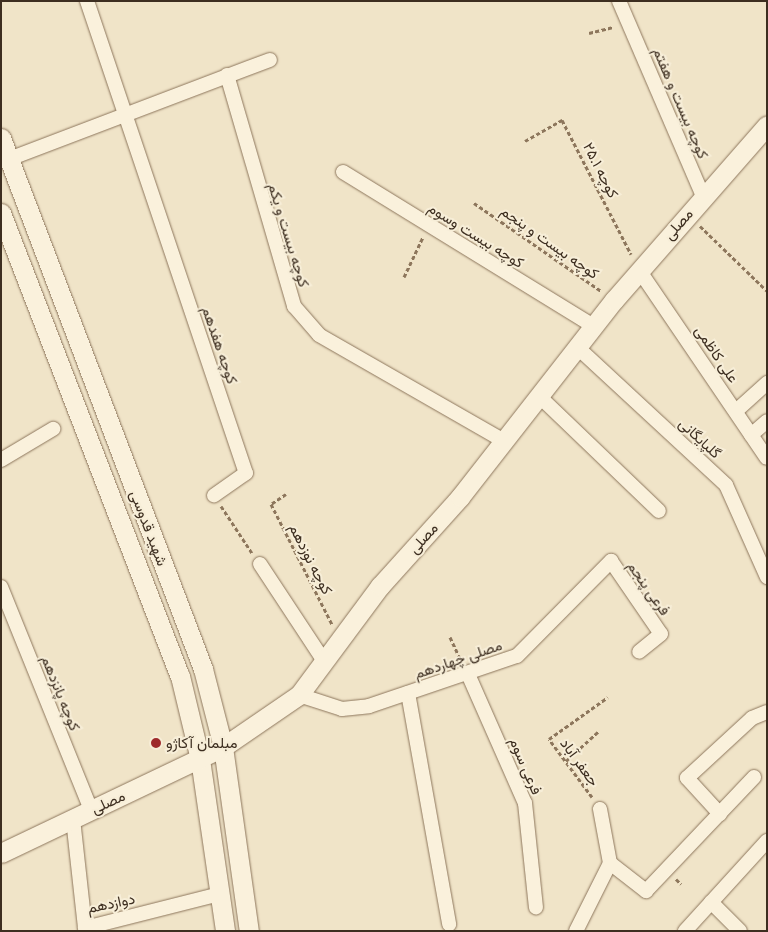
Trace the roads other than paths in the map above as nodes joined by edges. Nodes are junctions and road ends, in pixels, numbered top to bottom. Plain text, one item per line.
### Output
1 (87, 1) edge
2 (619, 1) edge
3 (270, 60) dead end
4 (227, 75) junction
5 (125, 113) junction
6 (767, 125) edge
7 (1, 138) edge
8 (9, 159) junction
9 (343, 172) dead end
10 (703, 196) junction
11 (1, 213) edge
12 (639, 270) junction
13 (593, 326) junction
14 (577, 347) junction
15 (767, 383) edge
16 (539, 396) junction
17 (736, 411) junction
18 (767, 421) edge
19 (53, 429) dead end
20 (752, 434) junction
21 (504, 440) junction
22 (767, 458) edge
23 (1, 460) edge
24 (214, 495) road end
25 (659, 511) dead end
26 (611, 561) joint
27 (260, 564) road end
28 (767, 577) edge
29 (1, 587) edge
30 (639, 652) dead end
31 (324, 661) junction
32 (468, 674) junction
33 (408, 693) junction
34 (299, 695) junction
35 (767, 712) edge
36 (223, 748) junction
37 (200, 759) junction
38 (754, 777) dead end
39 (600, 809) road end
40 (91, 810) junction
41 (720, 814) junction
42 (73, 819) junction
43 (767, 840) edge
44 (1, 853) edge
45 (610, 863) junction
46 (219, 894) junction
47 (711, 902) junction
48 (536, 907) dead end
49 (448, 924) dead end
50 (225, 931) edge
51 (249, 931) edge
52 (576, 931) edge
53 (685, 931) edge
54 (740, 931) edge

1 - 5 street, کوچه هفدهم
2 - 10 street, کوچه بیست و هفتم
3 - 4 street
4 - 5 street
4 - 21 street, کوچه بیست و یکم
5 - 8 street
5 - 24 street, کوچه هفدهم
6 - 10 main road, مصلی
7 - 8 main road, شهید قدوسی
8 - 36 main road, شهید قدوسی
9 - 13 street, کوچه بیست وسوم
10 - 12 main road, مصلی
11 - 37 main road, شهید قدوسی
12 - 13 main road, مصلی
12 - 17 street, علی کاظمی
13 - 14 main road, مصلی
14 - 16 main road, مصلی
14 - 28 street, گلپایگانی
15 - 17 street
16 - 21 main road, مصلی
16 - 25 street
17 - 20 street, علی کاظمی
18 - 20 street
19 - 23 street
20 - 22 street, علی کاظمی
21 - 31 main road, مصلی
26 - 30 street, فرعی پنجم
26 - 32 street, مصلی چهاردهم
27 - 31 street
29 - 40 street, کوچه پانزدهم
31 - 34 main road, مصلی
32 - 33 street, مصلی چهاردهم
32 - 48 street, فرعی سوم
33 - 34 street, مصلی چهاردهم
33 - 49 street
34 - 36 main road, مصلی
35 - 41 street
36 - 37 main road, مصلی
36 - 51 main road, شهید قدوسی
37 - 40 main road, مصلی
37 - 46 main road, شهید قدوسی
38 - 41 street
39 - 45 street
40 - 42 main road, مصلی
41 - 45 street
42 - 44 main road, مصلی
42 - 46 street, دوازدهم
43 - 47 street
45 - 52 street
46 - 50 main road, شهید قدوسی
47 - 53 street
47 - 54 street

